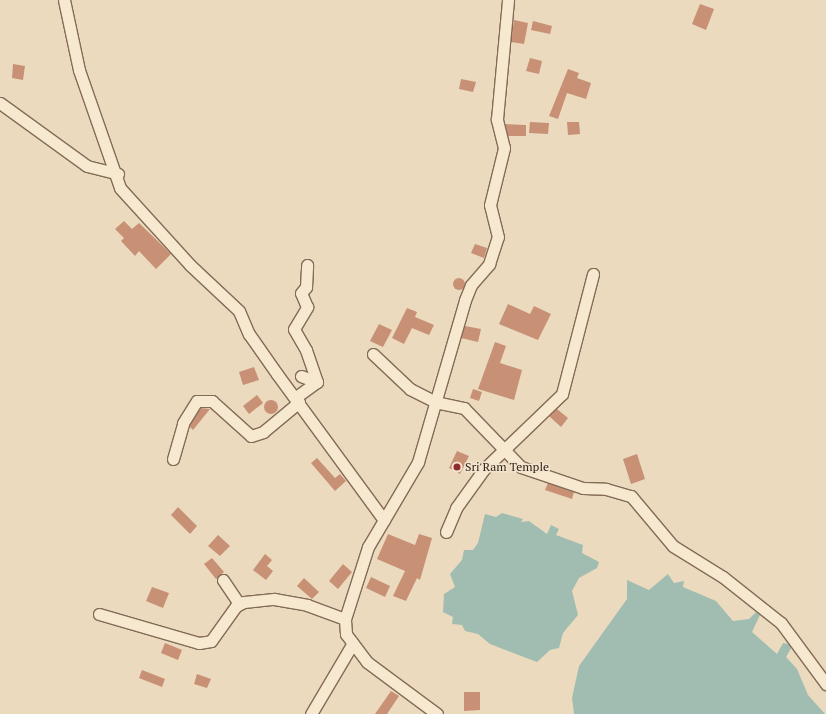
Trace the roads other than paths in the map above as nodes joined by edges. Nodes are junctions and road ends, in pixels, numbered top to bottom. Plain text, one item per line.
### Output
1 (64, 0) edge
2 (508, 0) edge
3 (0, 103) edge
4 (118, 174) junction
5 (307, 265) dead end
6 (593, 274) dead end
7 (373, 354) dead end
8 (299, 363) dead end
9 (310, 368) junction
10 (301, 376) dead end
11 (317, 382) junction
12 (297, 399) junction
13 (435, 402) junction
14 (506, 448) junction
15 (173, 459) dead end
16 (384, 520) junction
17 (446, 532) dead end
18 (223, 580) dead end
19 (239, 604) junction
20 (98, 614) dead end
21 (346, 619) junction
22 (353, 643) junction
23 (826, 684) edge
24 (311, 714) edge
25 (437, 714) edge

1 - 4 street
2 - 13 street
3 - 4 street
4 - 12 street
5 - 9 street
6 - 14 street
7 - 13 street
8 - 9 street
9 - 11 street
10 - 11 street
11 - 12 street
12 - 15 street
12 - 16 street
13 - 14 street
13 - 16 street
14 - 17 street
14 - 23 street
16 - 21 street
18 - 19 street
19 - 20 street
19 - 21 street
21 - 22 street
22 - 24 street
22 - 25 street

